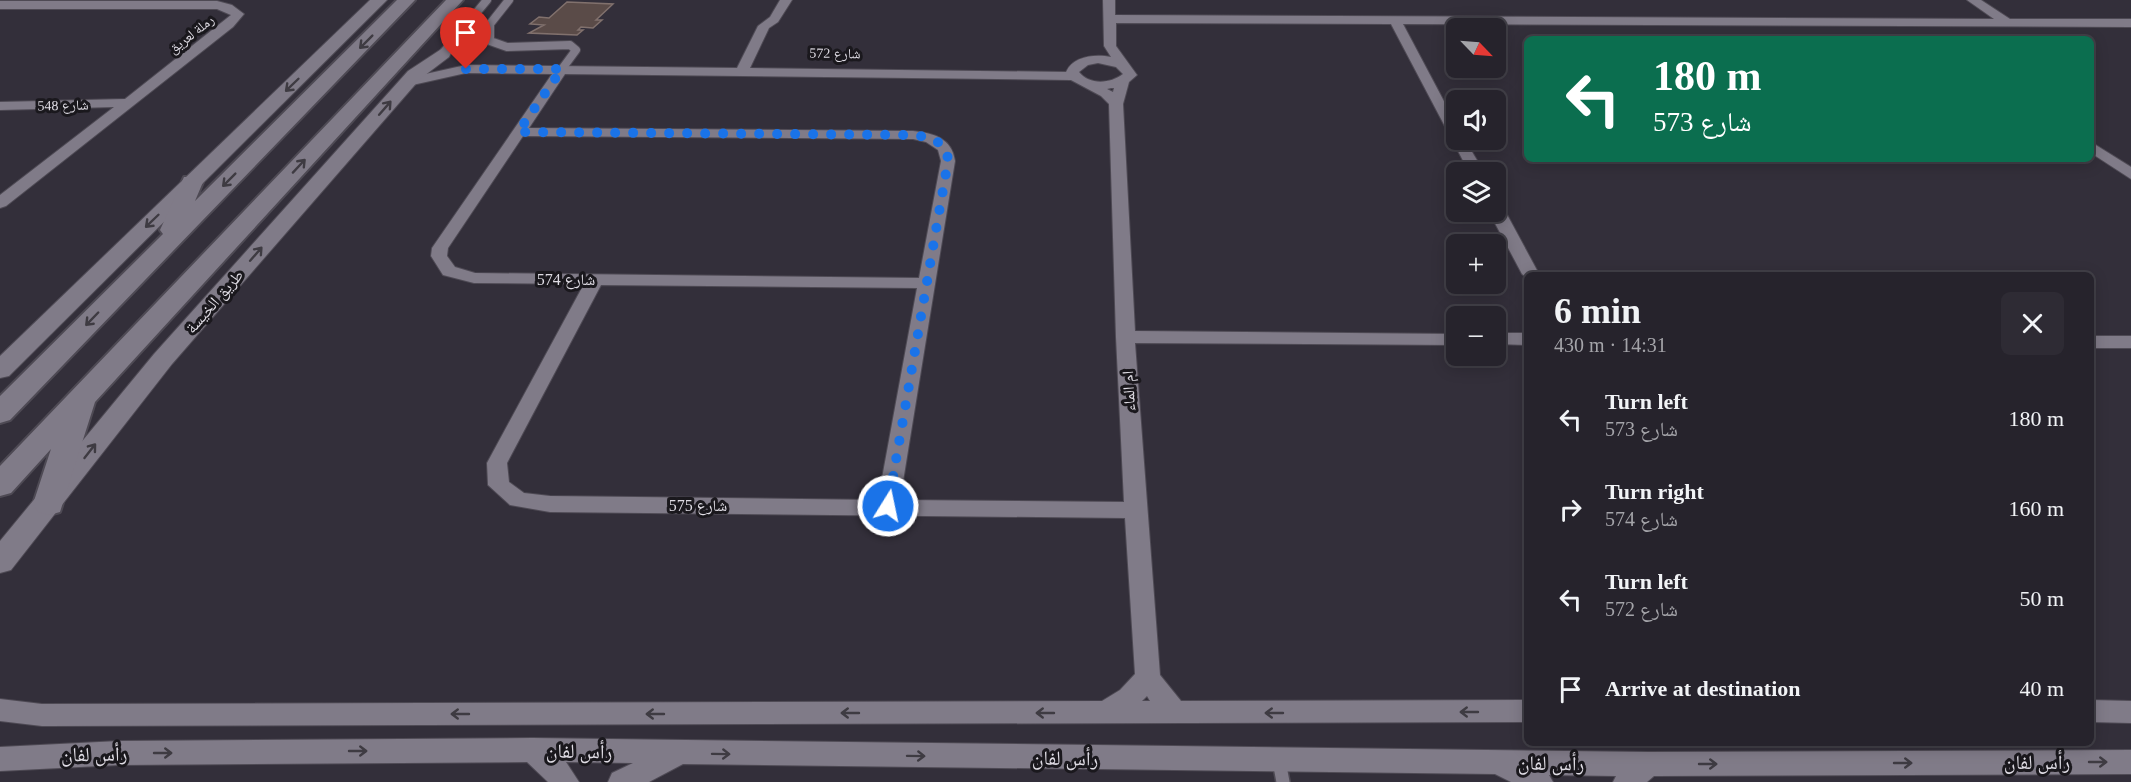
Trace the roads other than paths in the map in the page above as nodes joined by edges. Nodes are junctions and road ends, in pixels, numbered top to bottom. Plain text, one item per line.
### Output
1 (379, 0) edge
2 (406, 0) edge
3 (432, 0) edge
4 (455, 0) edge
5 (487, 0) edge
6 (509, 0) edge
7 (786, 0) edge
8 (1109, 0) edge
9 (1973, 0) edge
10 (0, 5) edge
11 (1111, 19) junction
12 (358, 20) junction
13 (1395, 20) junction
14 (1918, 22) junction
15 (2007, 22) junction
16 (2131, 23) edge
17 (1934, 33) dead end
18 (1110, 46) junction
19 (443, 53) junction
20 (1094, 60) junction
21 (1122, 64) junction
22 (466, 69) junction
23 (562, 69) junction
24 (748, 69) junction
25 (1074, 71) junction
26 (379, 81) junction
27 (1123, 81) junction
28 (408, 82) junction
29 (1089, 84) junction
30 (126, 103) junction
31 (1116, 104) junction
32 (0, 106) edge
33 (1446, 117) edge
34 (518, 132) junction
35 (2094, 148) edge
36 (2131, 174) edge
37 (192, 182) junction
38 (0, 203) edge
39 (1503, 222) edge
40 (166, 244) junction
41 (1530, 272) edge
42 (596, 278) junction
43 (927, 283) junction
44 (1125, 337) junction
45 (1446, 339) edge
46 (1506, 339) edge
47 (1524, 339) edge
48 (2094, 342) edge
49 (2131, 342) edge
50 (0, 370) edge
51 (84, 394) junction
52 (0, 413) edge
53 (0, 485) edge
54 (49, 504) junction
55 (888, 506) junction
56 (1134, 510) junction
57 (0, 562) edge
58 (1148, 677) junction
59 (0, 710) edge
60 (1524, 711) edge
61 (2094, 711) edge
62 (2131, 712) edge
63 (1104, 713) junction
64 (1177, 713) junction
65 (532, 750) junction
66 (679, 753) junction
67 (0, 759) edge
68 (2131, 762) edge
69 (1497, 763) junction
70 (1649, 764) junction
71 (1281, 771) edge
72 (565, 782) edge
73 (622, 782) edge
74 (1539, 782) edge
75 (1627, 782) edge

1 - 12 street
2 - 12 main road
2 -> 40 main road
3 - 26 main road
4 - 26 main road, طريق الخيسة
5 - 19 lane
6 - 23 lane
7 - 24 street
8 - 11 street
9 - 15 street
10 - 30 street, رملة لعريق
11 - 13 street
11 - 18 street
12 -> 37 street
13 - 14 street
13 - 33 street
14 - 15 street
14 - 17 street
15 - 16 street
18 - 20 street
18 - 21 street
19 - 22 street
19 - 28 street, طريق الخيسة
20 - 21 street
20 - 25 street
21 - 27 street
22 - 23 street, شارع 572
22 - 28 street, شارع 572
23 - 24 street, شارع 572
23 - 34 street, شارع 574
24 - 25 street, شارع 572
25 - 29 street
51 -> 26 main road, طريق الخيسة
27 - 29 street
27 - 31 street, ام الماء
54 -> 28 street, طريق الخيسة
29 - 31 street
30 - 32 street, شارع 548
30 - 38 street, رملة لعريق
31 - 44 street, ام الماء
34 - 42 street, شارع 574
34 - 43 street
35 - 36 street
37 - 40 main road
37 -> 50 street
39 - 41 street
40 -> 52 main road
42 - 43 street, شارع 574
42 - 55 street, شارع 575
43 - 55 street
44 - 45 street
44 - 56 street, ام الماء
46 - 47 street
48 - 49 street
51 - 53 main road, طريق الخيسة
51 - 54 main road
54 - 57 street, طريق الخيسة
55 - 56 street, شارع 575
56 - 58 street, ام الماء
58 - 63 street
58 - 64 street, ام الماء
63 -> 59 street, رأس لفان
60 -> 64 street, رأس لفان
61 - 62 street
63 - 64 street, رأس لفان
65 - 66 street, رأس لفان
67 -> 65 street, رأس لفان
65 - 72 street
66 -> 71 street, رأس لفان
66 - 73 street
70 -> 68 street, رأس لفان
69 - 70 street, رأس لفان
69 - 71 street, رأس لفان
69 - 74 street
70 - 75 street

